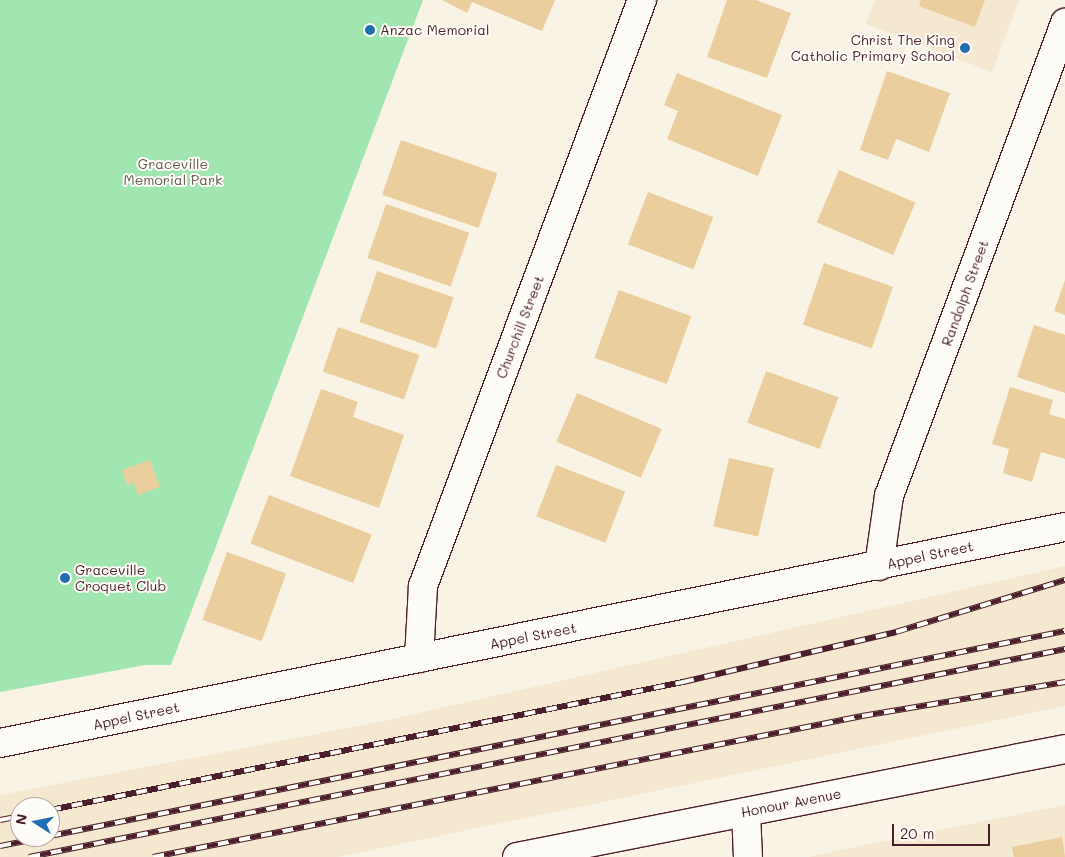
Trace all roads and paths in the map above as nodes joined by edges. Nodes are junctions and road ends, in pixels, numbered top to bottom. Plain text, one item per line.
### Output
1 (642, 0) edge
2 (1065, 23) edge
3 (1065, 527) edge
4 (879, 566) junction
5 (419, 658) junction
6 (0, 743) edge
7 (1065, 750) edge
8 (746, 812) junction
9 (517, 857) edge
10 (748, 857) edge

1 - 5 street, Churchill Street
2 - 4 street, Randolph Street
3 - 4 street, Appel Street
4 - 5 street, Appel Street
5 - 6 street, Appel Street
7 - 8 street, Honour Avenue
8 - 9 street, Honour Avenue
8 - 10 street

